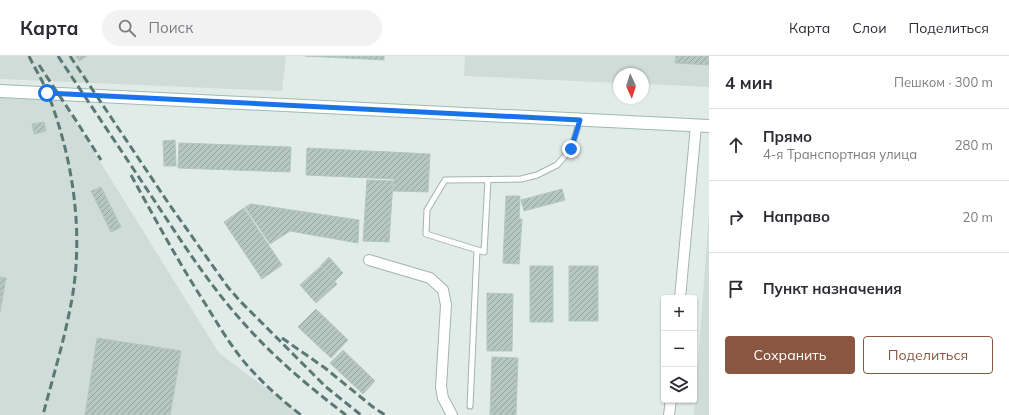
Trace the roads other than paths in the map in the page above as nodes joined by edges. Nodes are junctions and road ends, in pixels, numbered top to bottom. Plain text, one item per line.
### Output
1 (0, 91) edge
2 (580, 120) junction
3 (696, 126) junction
4 (709, 126) edge
5 (488, 180) junction
6 (478, 250) junction
7 (368, 260) dead end
8 (680, 295) edge
9 (671, 403) edge
10 (470, 406) dead end
11 (452, 415) edge
12 (670, 415) edge

1 - 2 main road
2 - 3 main road
2 - 5 lane
3 - 4 main road
3 - 8 street
5 - 6 lane
5 - 6 lane
6 - 10 lane
7 - 11 street
9 - 12 street

